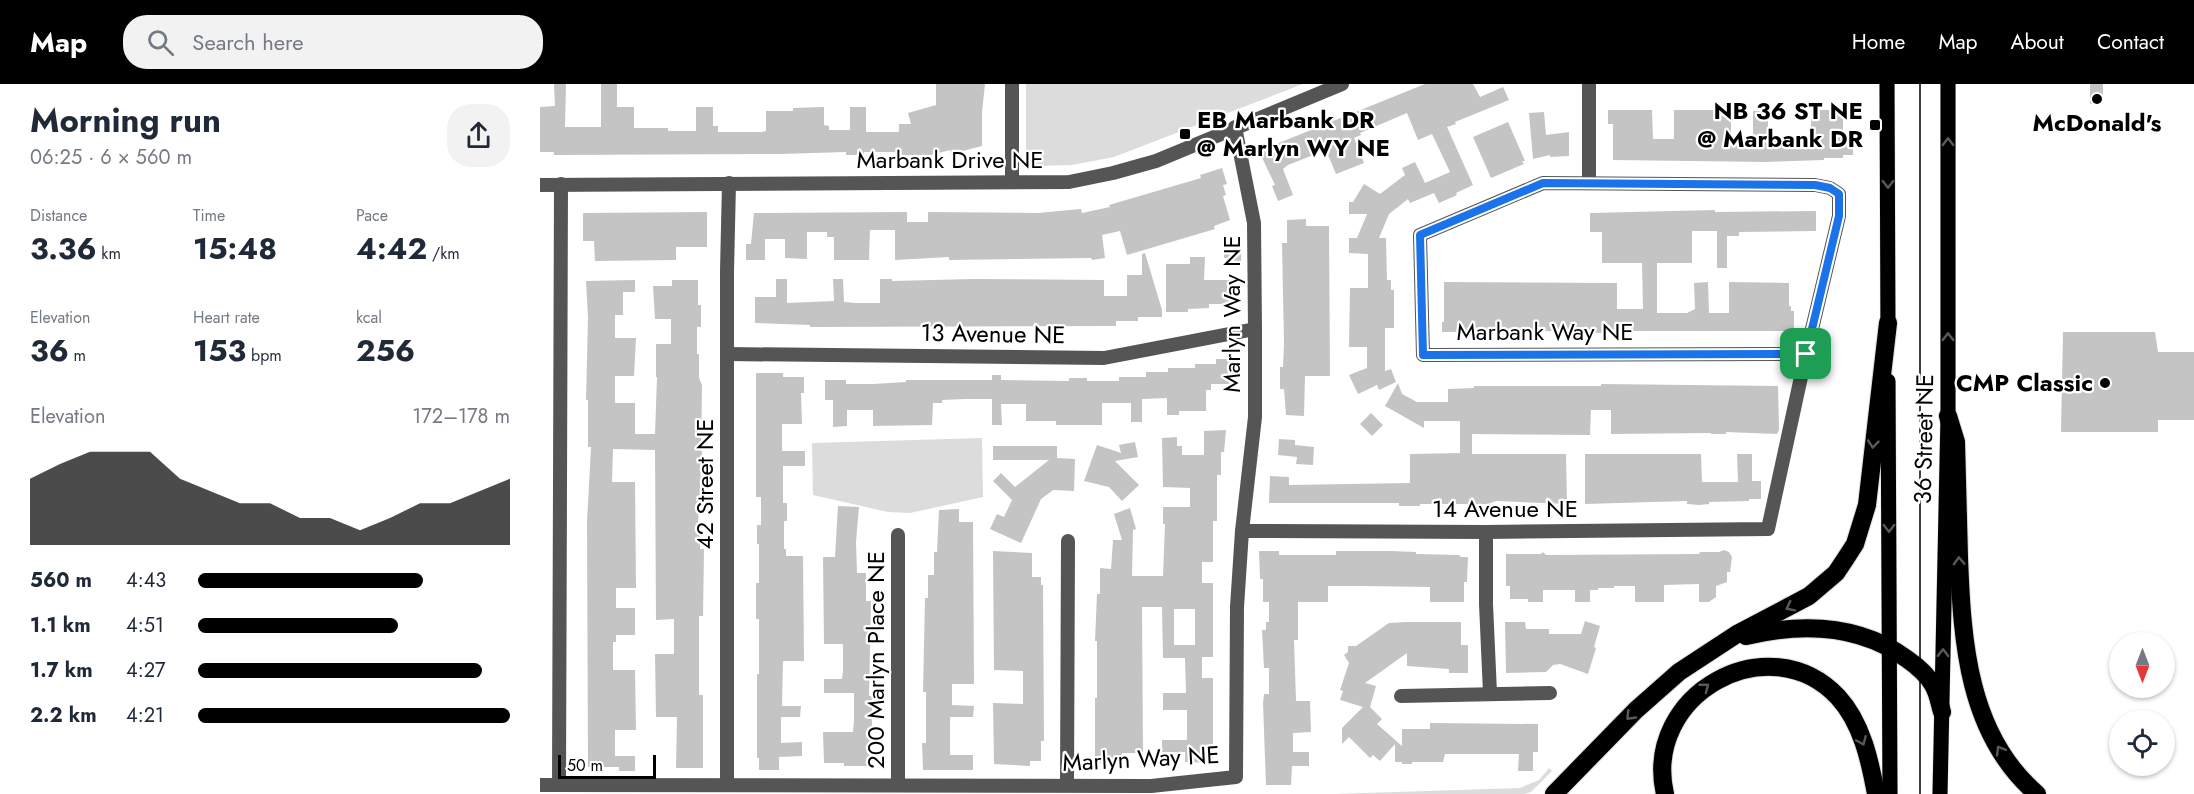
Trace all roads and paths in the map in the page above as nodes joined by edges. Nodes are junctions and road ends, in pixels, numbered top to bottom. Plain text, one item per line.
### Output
1 (1012, 84) edge
2 (1342, 84) edge
3 (1589, 84) edge
4 (1887, 84) edge
5 (1948, 84) edge
6 (1235, 128) junction
7 (1012, 182) junction
8 (729, 183) junction
9 (1589, 183) junction
10 (540, 184) edge
11 (561, 184) junction
12 (1888, 323) junction
13 (1255, 329) junction
14 (728, 354) junction
15 (1806, 354) junction
16 (1948, 416) junction
17 (1768, 529) joint
18 (1242, 531) junction
19 (1485, 532) junction
20 (898, 535) dead end
21 (1068, 541) dead end
22 (1713, 648) junction
23 (1889, 648) junction
24 (1490, 693) junction
25 (1550, 693) dead end
26 (1401, 696) dead end
27 (1942, 712) junction
28 (727, 784) junction
29 (540, 785) edge
30 (559, 785) junction
31 (898, 785) junction
32 (1067, 785) junction
33 (1554, 794) edge
34 (1665, 794) edge
35 (1876, 794) edge
36 (1890, 794) edge
37 (1940, 794) edge
38 (2037, 794) edge

1 - 7 street
2 - 6 street, Marbank Drive NE
3 - 9 street
4 -> 12 main road, 36 Street NE
16 -> 5 main road, 36 Street NE
6 - 7 street, Marbank Drive NE
6 - 13 street, Marlyn Way NE
7 - 8 street, Marbank Drive NE
8 - 11 street, Marbank Drive NE
8 - 14 street, 42 Street NE
9 - 15 street, Marbank Way NE
9 - 15 street, Marbank Way NE
10 - 11 street, Marbank Drive NE
11 - 30 street
12 -> 22 highway
12 -> 23 main road, 36 Street NE
13 - 14 street, 13 Avenue NE
13 - 18 street, Marlyn Way NE
14 - 28 street, 42 Street NE
15 - 17 street, Marbank Way NE
27 -> 16 main road, 36 Street NE
38 -> 16 highway
17 - 19 street, 14 Avenue NE
18 - 19 street, 14 Avenue NE
18 - 32 street, Marlyn Way NE
19 - 24 street
20 - 31 street, 200 Marlyn Place NE
21 - 32 street
22 - 23 highway
22 -> 33 highway
23 - 27 highway
23 - 36 main road, 36 Street NE
24 - 25 street
24 - 26 street
27 - 37 main road, 36 Street NE
28 - 30 street, Marlyn Way NE
28 - 31 street, Marlyn Way NE
29 - 30 street, Marlyn Way NE
31 - 32 street, Marlyn Way NE
34 -> 35 highway

